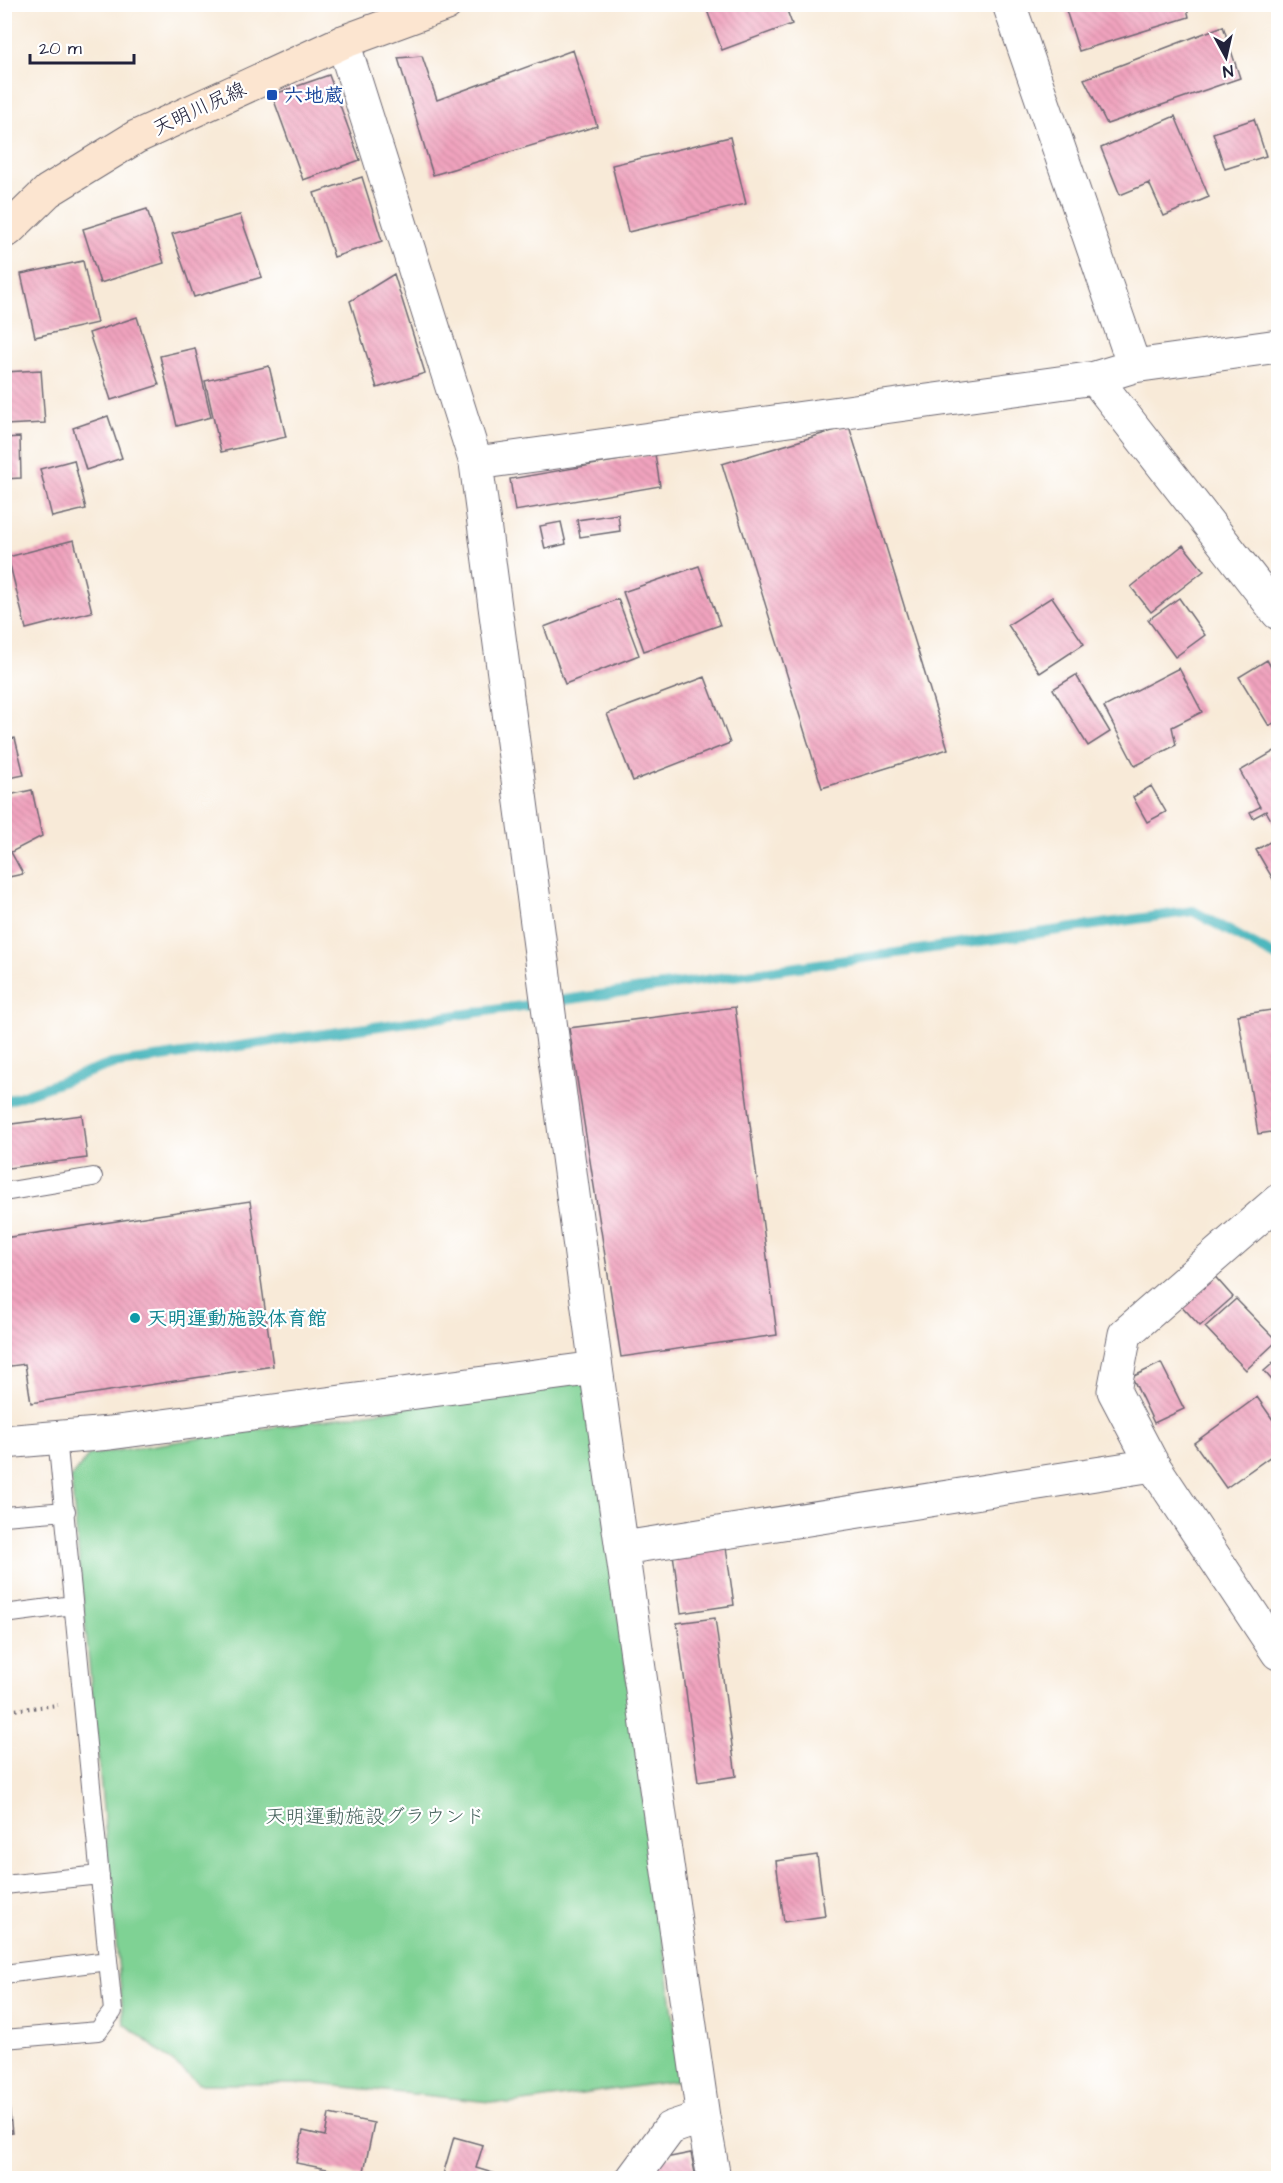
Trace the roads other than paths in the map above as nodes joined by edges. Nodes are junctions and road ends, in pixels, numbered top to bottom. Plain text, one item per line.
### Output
1 (446, 4) edge
2 (1009, 4) edge
3 (343, 42) junction
4 (5, 227) edge
5 (1278, 346) edge
6 (1134, 366) junction
7 (1095, 378) junction
8 (476, 463) junction
9 (1278, 613) edge
10 (93, 1177) dead end
11 (4, 1192) edge
12 (1278, 1202) edge
13 (596, 1368) junction
14 (57, 1437) junction
15 (4, 1442) edge
16 (1153, 1465) junction
17 (66, 1511) junction
18 (4, 1516) edge
19 (623, 1548) junction
20 (73, 1605) junction
21 (4, 1614) edge
22 (1278, 1653) edge
23 (100, 1875) junction
24 (4, 1885) edge
25 (108, 1961) junction
26 (4, 1974) edge
27 (4, 2039) edge
28 (703, 2117) junction
29 (633, 2178) edge
30 (714, 2178) edge

1 - 3 main road, 天明川尻線
2 - 6 street
3 - 4 main road, 天明川尻線
3 - 8 street
5 - 6 street
6 - 7 street
7 - 8 street
7 - 9 street
8 - 13 street
10 - 11 lane
12 - 16 street
13 - 14 street
13 - 19 street
14 - 15 street
14 - 17 lane
16 - 19 street
16 - 22 street
17 - 18 lane
17 - 20 lane
19 - 28 street
20 - 21 lane
20 - 23 lane
23 - 24 lane
23 - 25 lane
25 - 26 lane
25 - 27 lane
28 - 29 street
28 - 30 street

